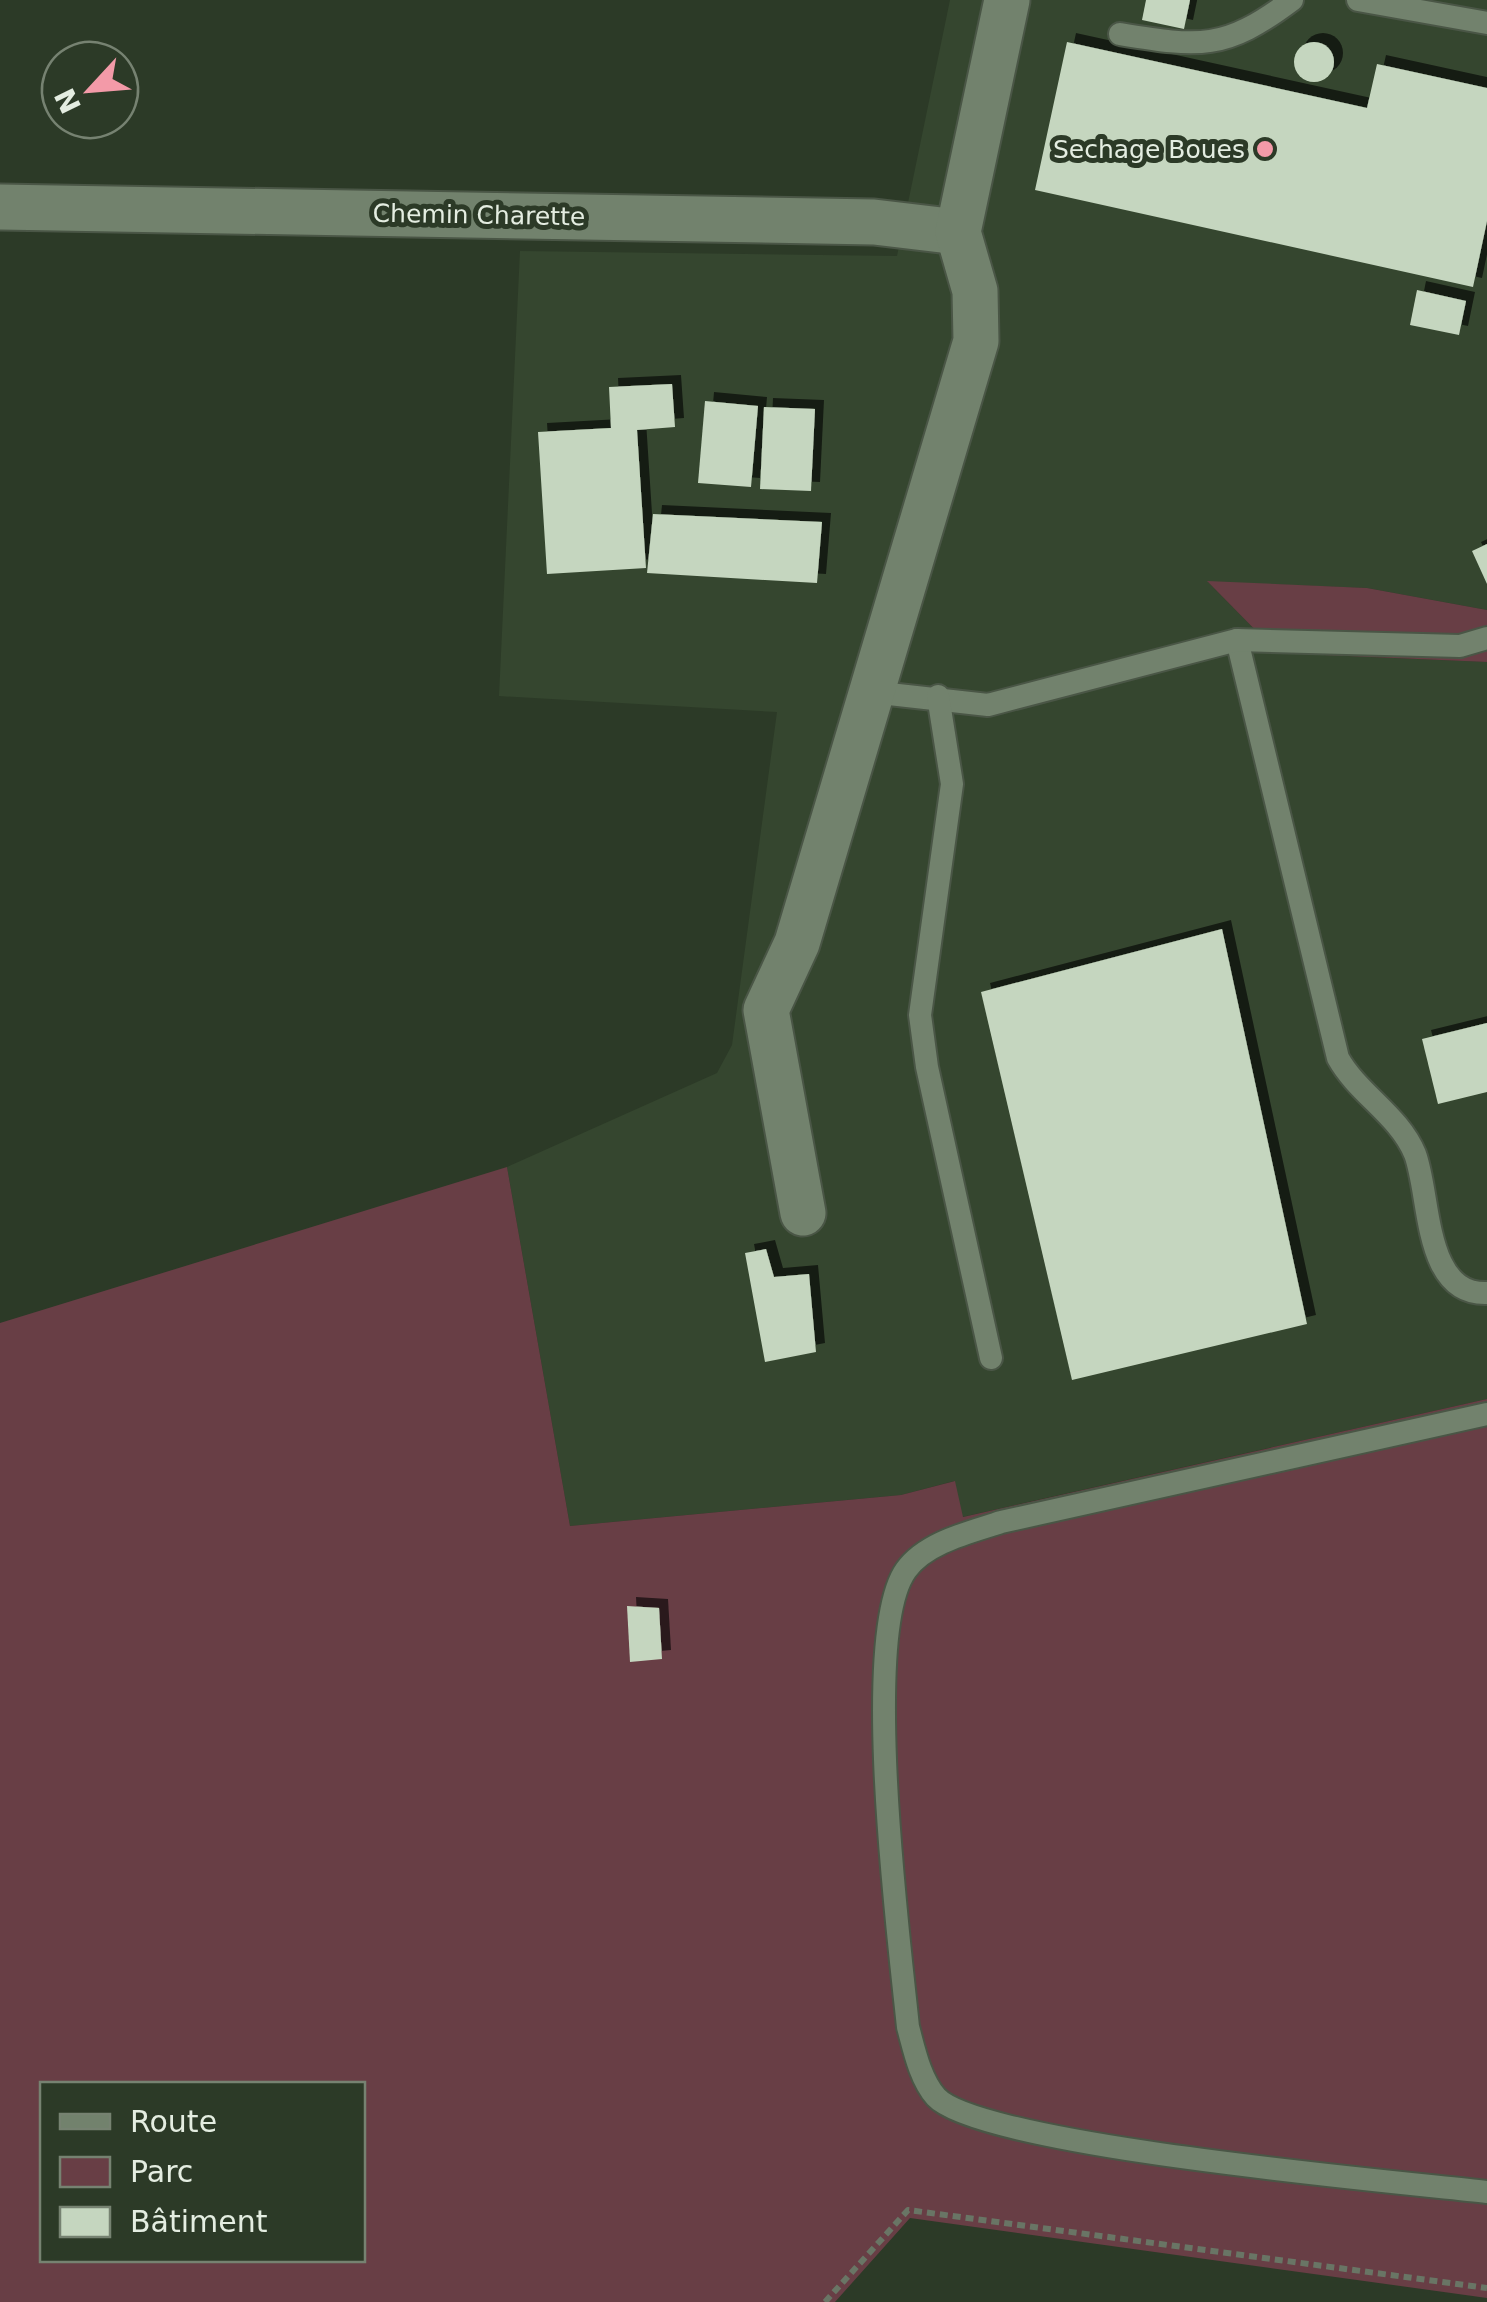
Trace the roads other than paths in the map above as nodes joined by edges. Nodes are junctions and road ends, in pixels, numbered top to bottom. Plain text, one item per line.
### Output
1 (1007, 0) edge
2 (1292, 0) edge
3 (1358, 0) edge
4 (1487, 24) edge
5 (1120, 34) dead end
6 (0, 206) edge
7 (958, 232) junction
8 (1487, 638) edge
9 (1237, 640) junction
10 (871, 692) junction
11 (938, 696) junction
12 (803, 1213) dead end
13 (1487, 1293) edge
14 (992, 1358) dead end
15 (1487, 1414) edge
16 (1487, 2192) edge

1 - 7 street
2 - 5 lane
3 - 4 lane
6 - 7 street, Chemin Charette
7 - 10 street
8 - 9 lane
9 - 11 lane
9 - 13 lane
10 - 11 lane
10 - 12 street
11 - 14 lane
15 - 16 lane

